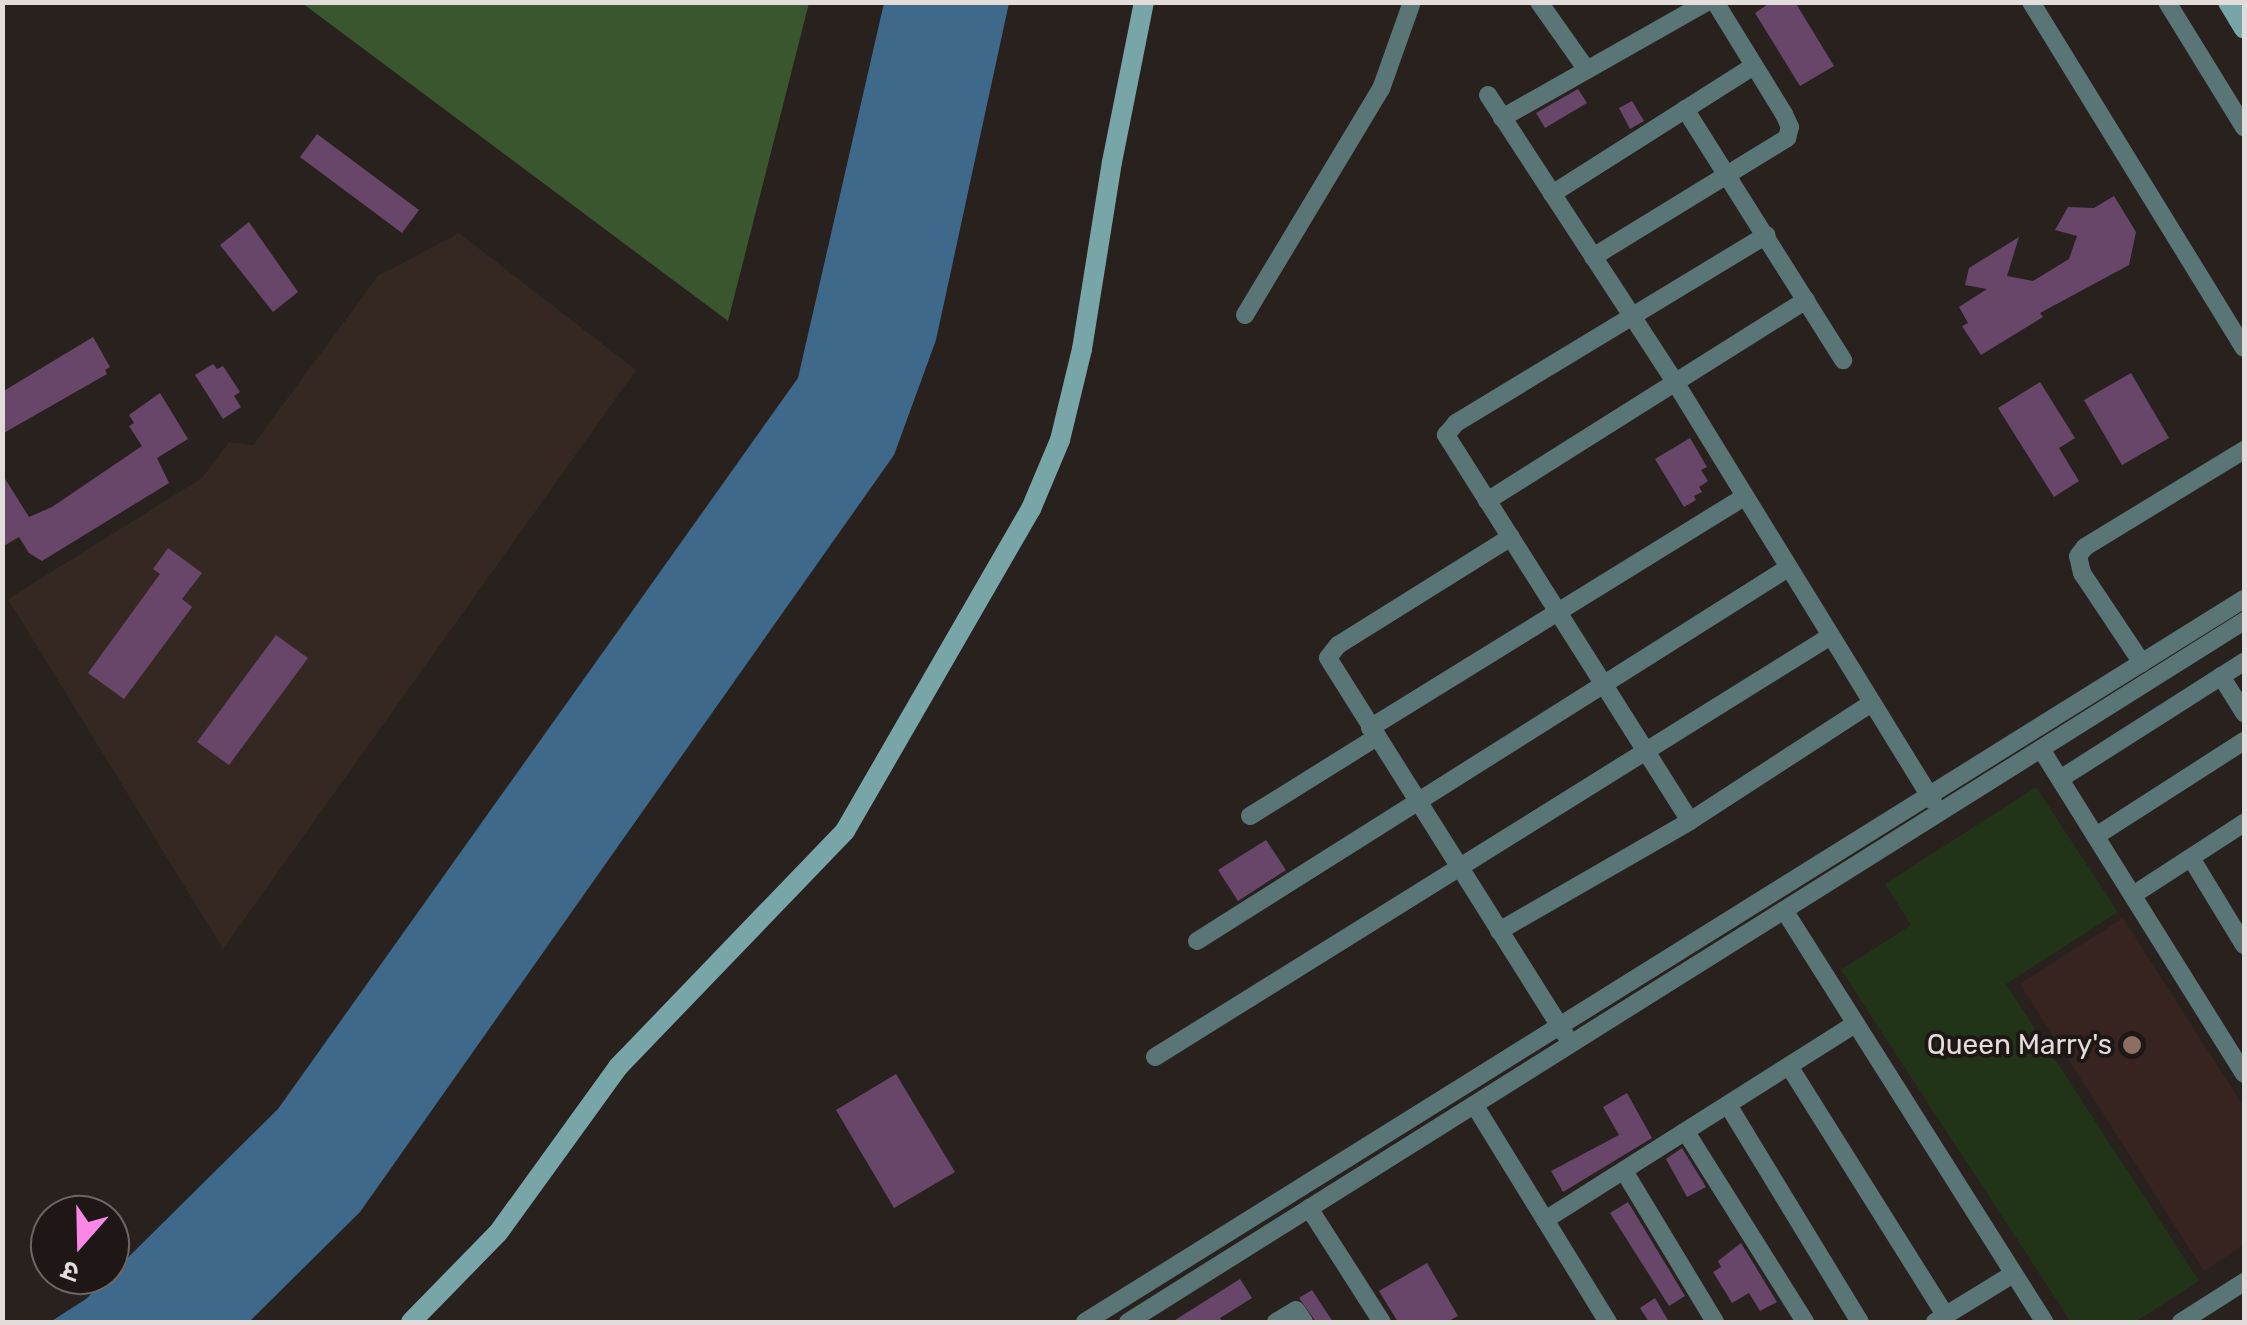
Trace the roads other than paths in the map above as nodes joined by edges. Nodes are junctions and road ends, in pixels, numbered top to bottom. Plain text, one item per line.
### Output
1 (1144, 2) edge
2 (1412, 2) edge
3 (1539, 2) edge
4 (1707, 2) edge
5 (1715, 2) edge
6 (2031, 2) edge
7 (2167, 2) edge
8 (2228, 2) edge
9 (2244, 29) edge
10 (1754, 66) junction
11 (1587, 70) junction
12 (1488, 96) dead end
13 (1685, 110) junction
14 (1502, 118) junction
15 (2244, 127) edge
16 (1728, 174) junction
17 (1552, 194) junction
18 (1766, 235) junction
19 (1593, 257) junction
20 (1806, 300) junction
21 (1244, 315) dead end
22 (1632, 316) junction
23 (2244, 348) edge
24 (1842, 360) dead end
25 (1675, 382) junction
26 (2244, 450) edge
27 (1742, 498) junction
28 (1487, 501) junction
29 (1511, 538) junction
30 (1788, 568) junction
31 (2244, 599) edge
32 (1558, 612) junction
33 (2244, 621) edge
34 (1829, 637) junction
35 (2244, 662) edge
36 (2142, 663) junction
37 (2221, 676) junction
38 (1604, 684) junction
39 (2111, 694) junction
40 (1872, 703) junction
41 (2244, 713) edge
42 (1374, 732) junction
43 (2244, 740) edge
44 (2041, 748) junction
45 (1646, 751) junction
46 (2060, 779) junction
47 (1418, 802) junction
48 (1934, 803) junction
49 (1250, 816) dead end
50 (1690, 821) junction
51 (2244, 823) edge
52 (2096, 836) junction
53 (2190, 858) junction
54 (1459, 868) junction
55 (2133, 896) junction
56 (1784, 910) junction
57 (1499, 931) junction
58 (1197, 941) dead end
59 (2244, 945) edge
60 (1855, 1024) junction
61 (1560, 1026) junction
62 (1571, 1044) junction
63 (1155, 1057) dead end
64 (1789, 1066) junction
65 (2244, 1074) edge
66 (1728, 1104) junction
67 (1475, 1106) junction
68 (1686, 1132) junction
69 (1624, 1171) junction
70 (1310, 1208) junction
71 (1545, 1220) junction
72 (2013, 1274) junction
73 (2244, 1282) edge
74 (1940, 1319) edge
75 (411, 1322) edge
76 (1086, 1322) edge
77 (1128, 1322) edge
78 (1276, 1322) edge
79 (1304, 1322) edge
80 (1382, 1322) edge
81 (1608, 1322) edge
82 (1715, 1322) edge
83 (1805, 1322) edge
84 (1860, 1322) edge
85 (2044, 1322) edge
86 (2181, 1322) edge

1 - 75 street
2 - 21 street
3 - 11 street
4 - 11 street
5 - 10 street
6 - 23 street
7 - 15 street
8 - 9 street
10 - 13 street
10 - 16 street
11 - 14 street
12 - 14 street
13 - 16 street
13 - 17 street
14 - 17 street
16 - 18 street
16 - 19 street
17 - 19 street
18 - 20 street
18 - 22 street
19 - 22 street
20 - 24 street
20 - 25 street
22 - 25 street
22 - 28 street
25 - 27 street
25 - 28 street
26 - 36 street
27 - 30 street
27 - 32 street
28 - 29 street
29 - 32 street
29 - 42 street
30 - 34 street
30 - 38 street
31 - 36 street
32 - 38 street
32 - 42 street
33 - 39 street
34 - 40 street
34 - 45 street
35 - 37 street
36 - 39 street
37 - 41 street
37 - 46 street
38 - 45 street
38 - 47 street
39 - 44 street
39 - 48 street
40 - 48 street
40 - 50 street
42 - 47 street
42 - 49 street
43 - 52 street
44 - 46 street
44 - 48 street
45 - 50 street
45 - 54 street
46 - 52 street
47 - 54 street
47 - 58 street
48 - 56 street
48 - 61 street
50 - 57 street
51 - 53 street
52 - 55 street
53 - 55 street
53 - 59 street
54 - 57 street
54 - 63 street
55 - 65 street
56 - 60 street
56 - 62 street
57 - 61 street
60 - 64 street
60 - 72 street
61 - 62 street
61 - 76 street
62 - 67 street
64 - 66 street
64 - 74 street
66 - 68 street
66 - 84 street
67 - 70 street
67 - 71 street
68 - 69 street
68 - 83 street
69 - 71 street
69 - 82 street
70 - 77 street
70 - 80 street
71 - 81 street
72 - 74 street
72 - 85 street
73 - 86 street
78 - 79 street

